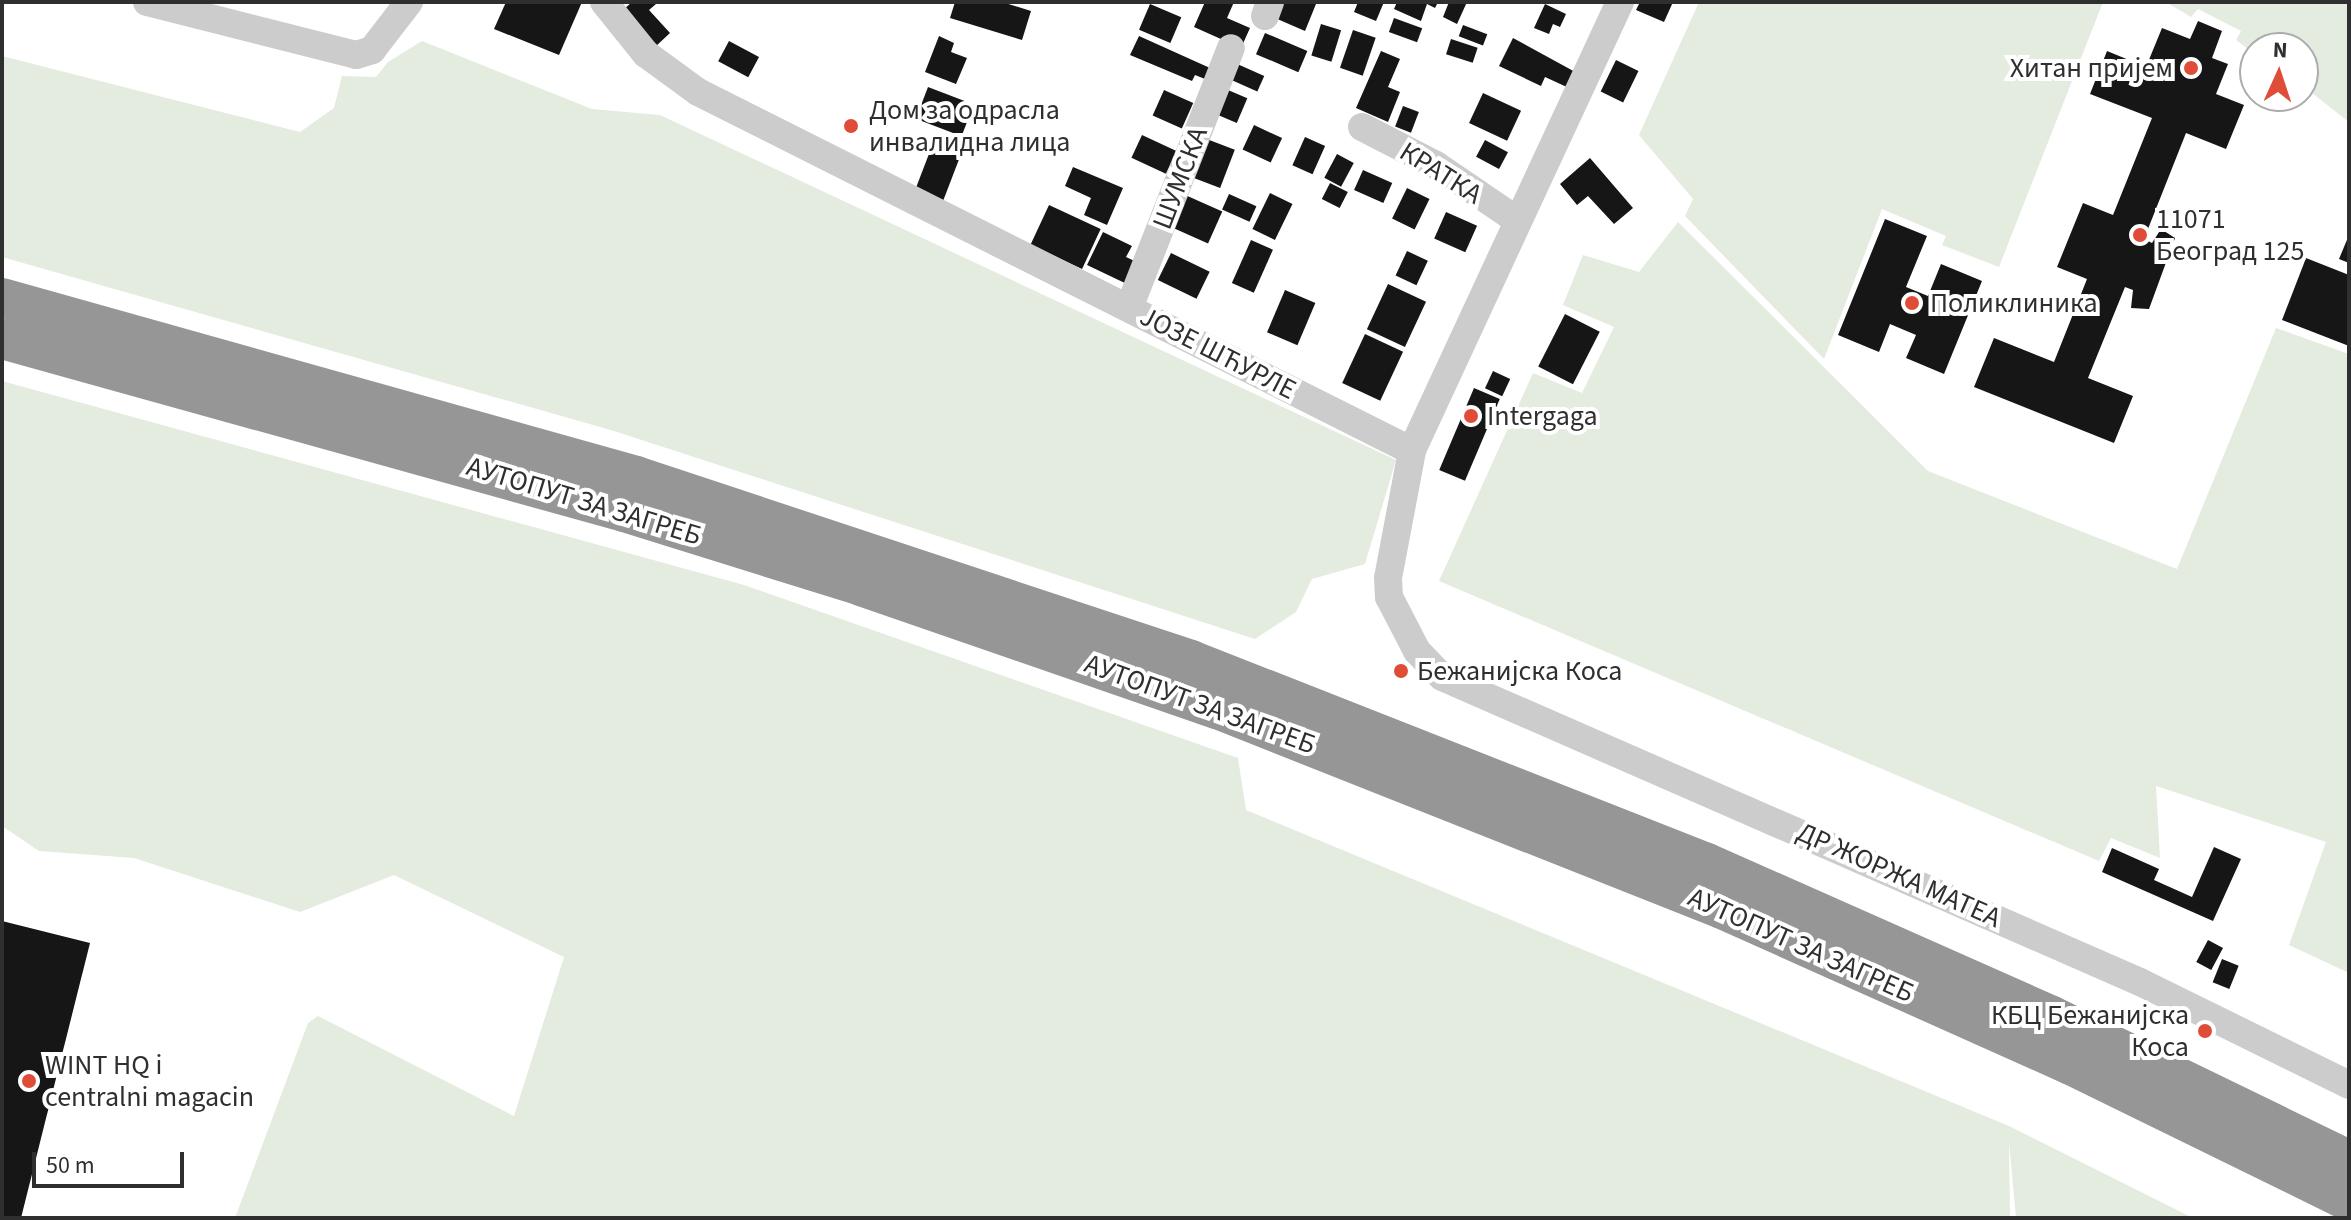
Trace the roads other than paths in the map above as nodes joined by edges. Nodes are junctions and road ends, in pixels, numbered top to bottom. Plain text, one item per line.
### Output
1 (147, 2) edge
2 (409, 2) edge
3 (604, 2) edge
4 (1620, 2) edge
5 (1231, 48) dead end
6 (1362, 127) dead end
7 (1518, 221) junction
8 (3, 298) edge
9 (1129, 308) junction
10 (2, 339) edge
11 (1412, 451) junction
12 (2349, 1085) edge
13 (2349, 1160) edge
14 (2349, 1201) edge

1 - 2 street
3 - 9 street, ЈОЗЕ ШЋУРЛЕ
4 - 7 street
5 - 9 street, ШУМСКА
6 - 7 street, КРАТКА
7 - 11 street
8 - 13 highway, АУТОПУТ ЗА ЗАГРЕБ
9 - 11 street, ЈОЗЕ ШЋУРЛЕ
10 - 14 highway, АУТОПУТ ЗА ЗАГРЕБ
11 - 12 street, ДР ЖОРЖА МАТЕА

